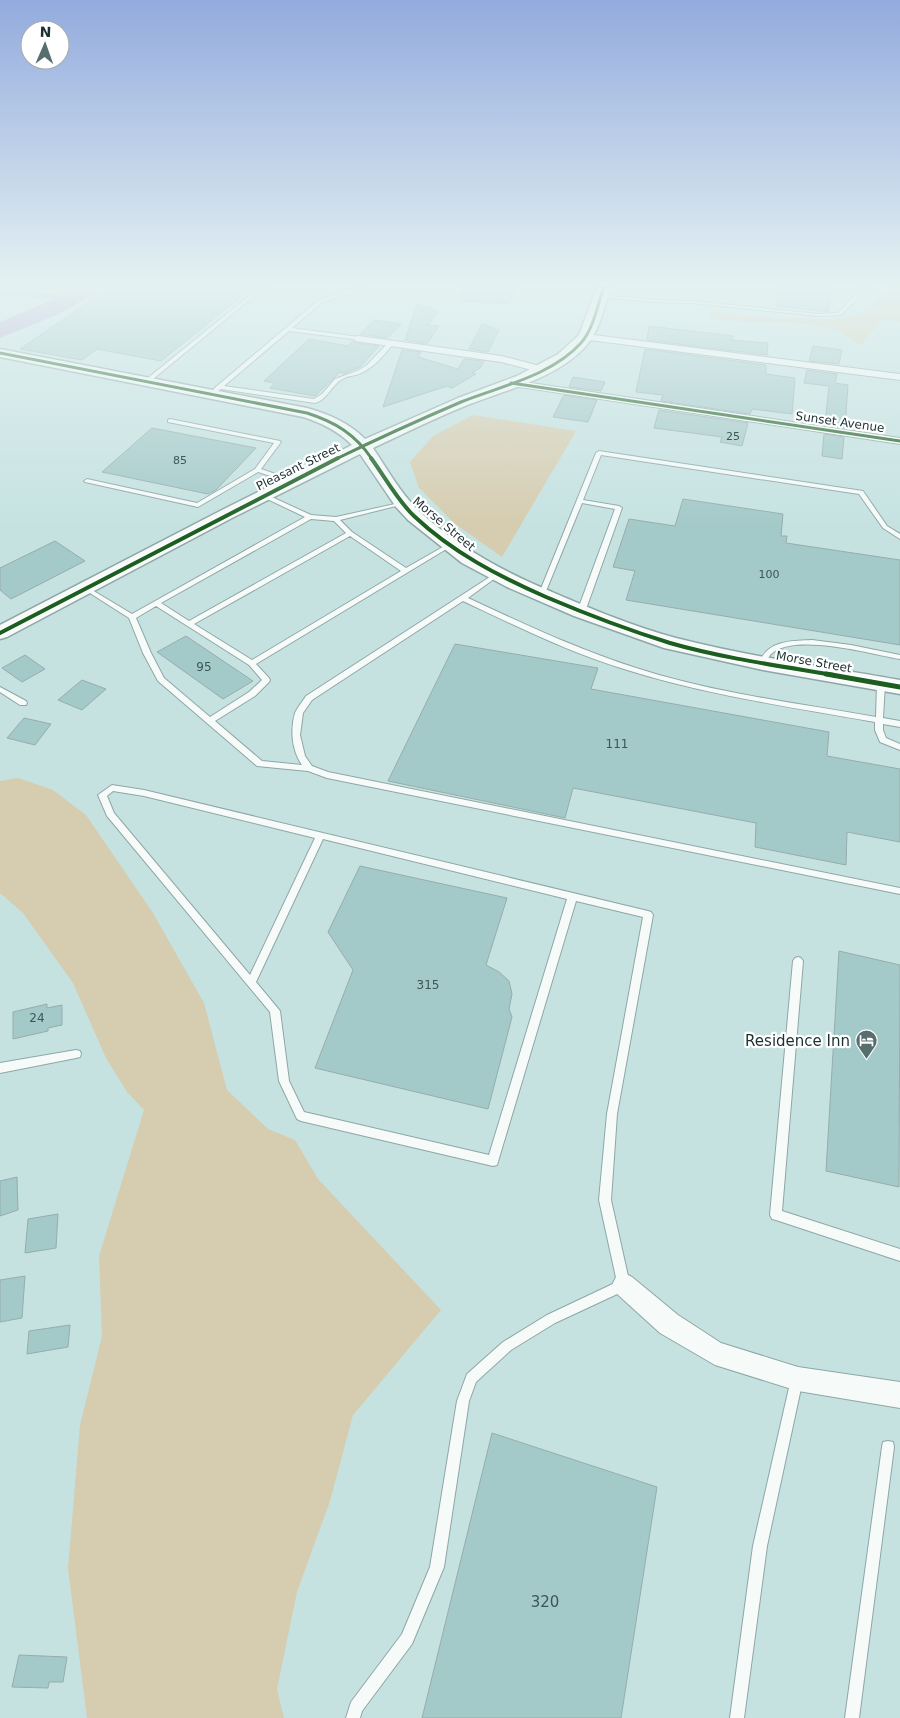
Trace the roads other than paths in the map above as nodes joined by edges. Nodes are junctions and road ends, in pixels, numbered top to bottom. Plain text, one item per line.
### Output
1 (64, 367) edge
2 (164, 367) edge
3 (242, 367) edge
4 (367, 367) edge
5 (532, 367) edge
6 (548, 367) edge
7 (823, 367) edge
8 (543, 370) junction
9 (900, 377) edge
10 (145, 383) junction
11 (511, 383) junction
12 (214, 391) junction
13 (170, 421) dead end
14 (900, 441) edge
15 (363, 446) junction
16 (257, 470) junction
17 (87, 481) dead end
18 (294, 481) junction
19 (263, 495) junction
20 (579, 501) junction
21 (402, 503) junction
22 (310, 517) junction
23 (336, 519) junction
24 (350, 533) junction
25 (900, 537) edge
26 (450, 545) junction
27 (406, 571) junction
28 (496, 574) junction
29 (86, 588) junction
30 (541, 596) junction
31 (463, 598) junction
32 (156, 604) junction
33 (581, 612) junction
34 (132, 617) junction
35 (188, 624) junction
36 (0, 633) edge
37 (900, 657) edge
38 (252, 663) junction
39 (763, 663) junction
40 (890, 686) edge
41 (0, 689) edge
42 (23, 703) dead end
43 (210, 720) junction
44 (879, 720) junction
45 (900, 724) edge
46 (900, 746) edge
47 (309, 768) junction
48 (320, 836) junction
49 (900, 891) edge
50 (572, 898) junction
51 (798, 962) dead end
52 (251, 983) junction
53 (76, 1054) dead end
54 (0, 1068) edge
55 (900, 1255) edge
56 (624, 1285) junction
57 (798, 1379) junction
58 (900, 1395) edge
59 (888, 1447) dead end
60 (353, 1718) edge
61 (737, 1718) edge
62 (852, 1718) edge

1 - 10 street, Morse Street
2 - 10 lane
3 - 12 lane
4 - 12 lane
5 - 8 street
6 - 8 street, Pleasant Street
7 - 9 street
8 - 11 street, Pleasant Street
10 - 12 street, Morse Street
11 - 14 street, Sunset Avenue
11 - 15 street, Pleasant Street
12 - 15 street, Morse Street
13 - 16 lane
15 - 18 street, Pleasant Street
15 - 21 street, Morse Street
16 - 17 lane
16 - 18 lane
18 - 19 street, Pleasant Street
19 - 22 lane
19 - 29 street, Pleasant Street
20 - 25 lane
20 - 30 lane
20 - 33 lane
21 - 23 lane
21 - 26 street, Morse Street
22 - 23 lane
22 - 32 lane
23 - 24 lane
24 - 27 lane
24 - 35 lane
26 - 27 lane
26 - 28 street, Morse Street
27 - 38 lane
28 - 30 street, Morse Street
28 - 31 lane
29 - 34 lane
29 - 36 street, Pleasant Street
30 - 33 street, Morse Street
31 - 44 lane
31 - 47 lane
32 - 34 lane
32 - 35 lane
33 - 39 street, Morse Street
34 - 43 lane
35 - 38 lane
37 - 39 lane
38 - 43 lane
39 - 40 street, Morse Street
40 - 44 lane
41 - 42 lane
43 - 47 lane
44 - 45 lane
44 - 46 lane
47 - 49 lane
48 - 50 lane
48 - 52 lane
48 - 52 lane
50 - 52 lane
50 - 56 lane
51 - 55 lane
53 - 54 lane
56 - 57 street
56 - 60 lane
57 - 58 street
57 - 61 lane
59 - 62 lane

